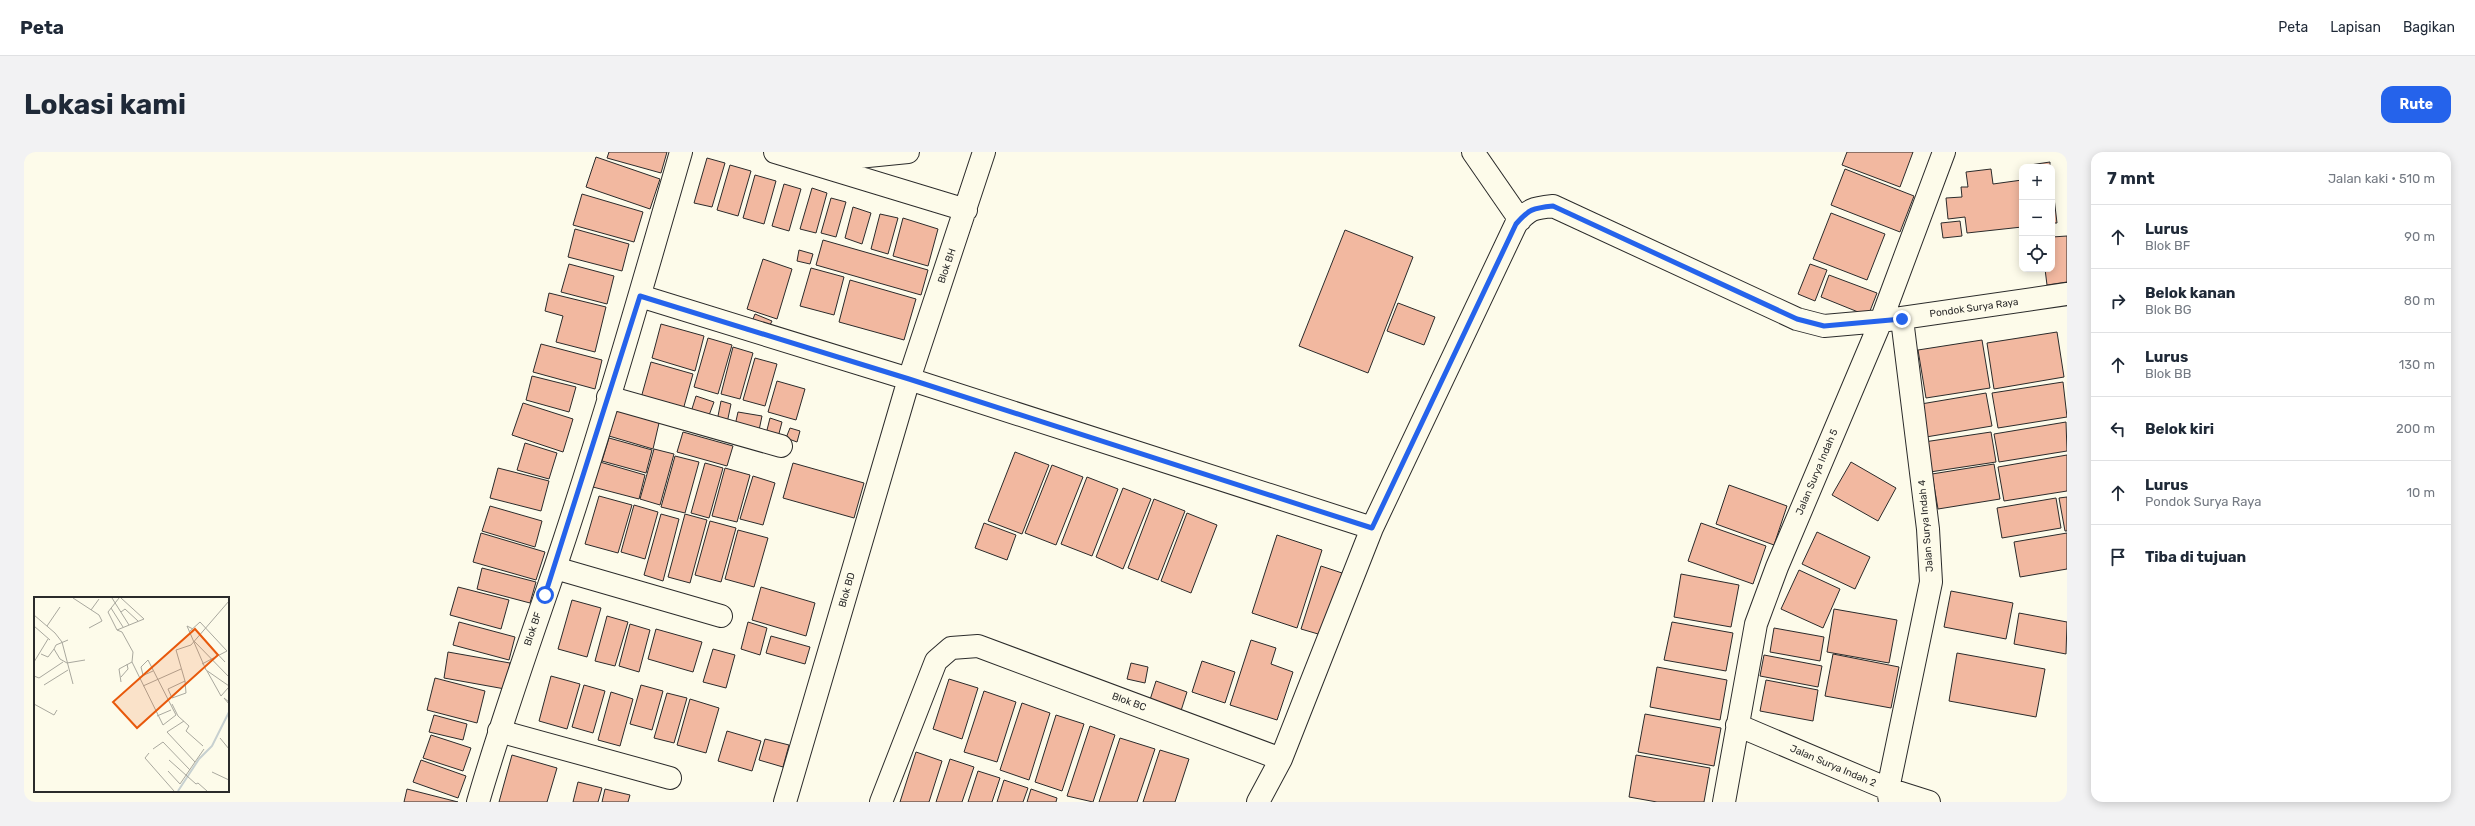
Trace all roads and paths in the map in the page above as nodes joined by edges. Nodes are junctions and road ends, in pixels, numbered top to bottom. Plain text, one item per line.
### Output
1 (681, 152) edge
2 (776, 152) edge
3 (908, 152) edge
4 (984, 152) edge
5 (1473, 152) edge
6 (1944, 152) edge
7 (809, 162) junction
8 (966, 210) junction
9 (1520, 220) junction
10 (2067, 294) edge
11 (640, 296) junction
12 (1891, 320) junction
13 (909, 379) junction
14 (608, 397) junction
15 (781, 446) dead end
16 (1372, 528) junction
17 (555, 568) junction
18 (721, 616) dead end
19 (1737, 725) junction
20 (499, 730) junction
21 (1281, 759) junction
22 (670, 778) dead end
23 (1889, 796) edge
24 (478, 802) edge
25 (785, 802) edge
26 (880, 802) edge
27 (1258, 802) edge
28 (1724, 802) edge
29 (1929, 802) edge

1 - 11 street, Blok BF
2 - 7 street
3 - 7 street
4 - 8 street, Blok BH
5 - 9 street
6 - 12 street, Jalan Surya Indah 5
7 - 8 street
8 - 13 street, Blok BH
9 - 12 street, Pondok Surya Raya
9 - 16 street
10 - 12 street, Pondok Surya Raya
11 - 13 street
11 - 14 street, Blok BF
12 - 19 street, Jalan Surya Indah 5
12 - 23 street, Jalan Surya Indah 4
13 - 16 street
13 - 25 street, Blok BD
14 - 15 street
14 - 17 street, Blok BF
16 - 21 street
17 - 18 street
17 - 20 street, Blok BF
19 - 23 street, Jalan Surya Indah 2
19 - 28 street, Jalan Surya Indah 5
20 - 22 street
20 - 24 street, Blok BF
21 - 26 street, Blok BC
21 - 27 street
23 - 29 street, Jalan Surya Indah 2

